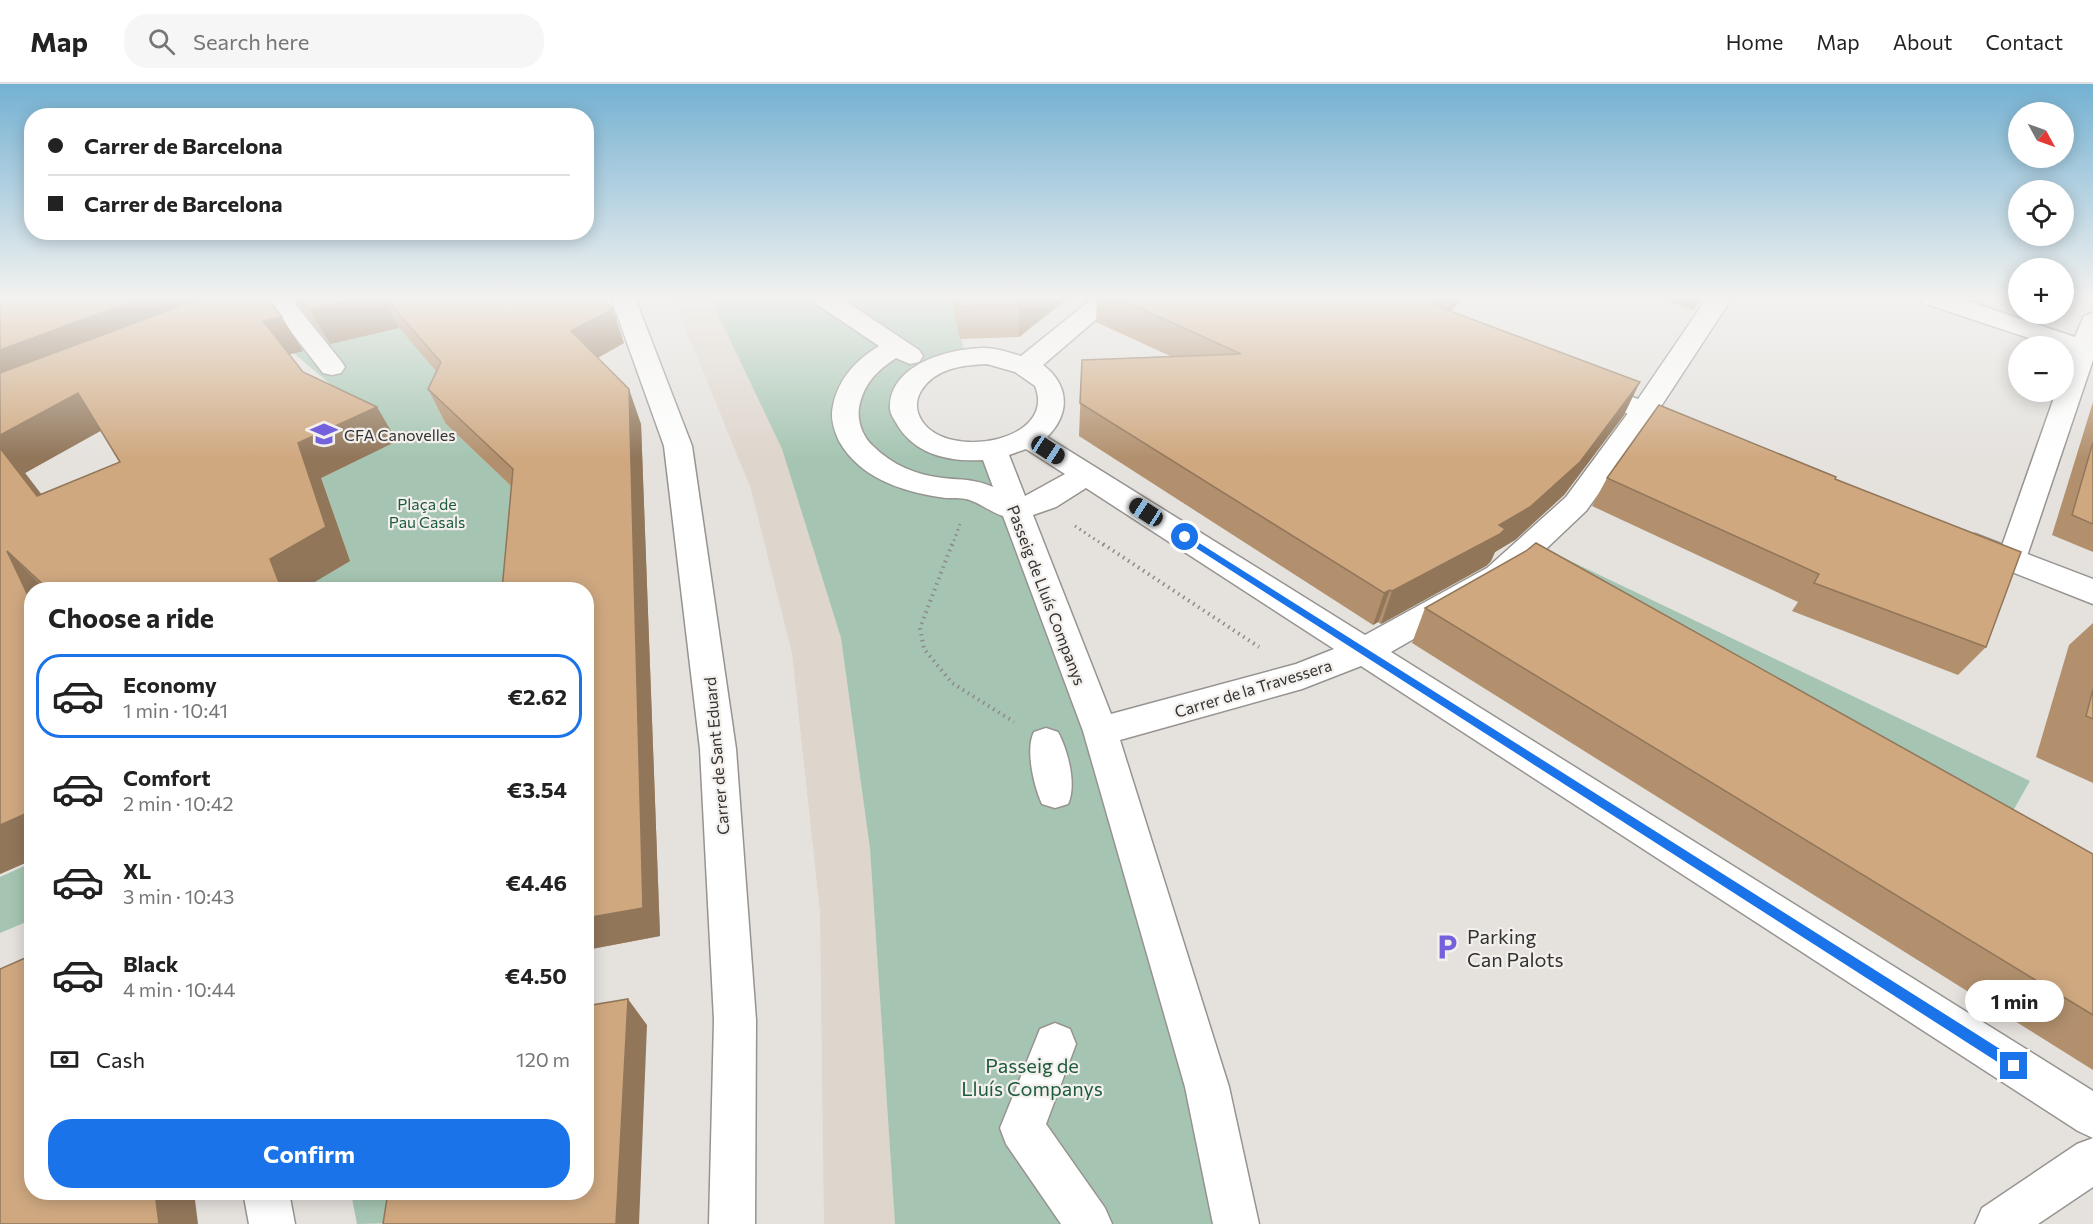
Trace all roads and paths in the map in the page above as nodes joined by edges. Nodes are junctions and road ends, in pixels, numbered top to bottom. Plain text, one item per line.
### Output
1 (320, 351) edge
2 (643, 351) edge
3 (889, 351) edge
4 (902, 351) edge
5 (1043, 351) edge
6 (1684, 351) edge
7 (2087, 351) edge
8 (1025, 366) junction
9 (332, 367) dead end
10 (929, 369) junction
11 (1568, 379) edge
12 (1644, 411) junction
13 (1029, 438) junction
14 (1720, 441) edge
15 (993, 450) junction
16 (1086, 474) junction
17 (1028, 506) junction
18 (960, 523) dead end
19 (1947, 534) edge
20 (2012, 560) junction
21 (2093, 592) edge
22 (1364, 651) junction
23 (1302, 676) junction
24 (1100, 731) junction
25 (1046, 742) joint
26 (1055, 793) dead end
27 (1055, 1044) dead end
28 (2093, 1116) edge
29 (2093, 1160) edge
30 (268, 1200) edge
31 (272, 1224) edge
32 (732, 1224) edge
33 (1089, 1224) edge
34 (1236, 1224) edge
35 (1998, 1224) edge

1 - 9 street
2 - 32 street, Carrer de Sant Eduard
3 - 17 street
4 - 10 street
5 - 8 street
6 - 12 street, Carrer de la Travessera
7 - 20 street
8 - 10 street
8 - 13 street
10 - 15 street
11 - 12 street
12 - 14 street
12 - 22 street, Carrer de la Travessera
13 - 15 street
13 - 16 street
15 - 17 street, Passeig de Lluís Companys
16 - 17 street
16 - 22 street
17 - 23 path
17 - 24 street, Passeig de Lluís Companys
18 - 25 path
19 - 20 street
20 - 21 street
22 - 23 street, Carrer de la Travessera
22 - 28 street
23 - 24 street, Carrer de la Travessera
24 - 34 street, Passeig de Lluís Companys
25 - 26 street
27 - 33 street
29 - 35 street
30 - 31 street

